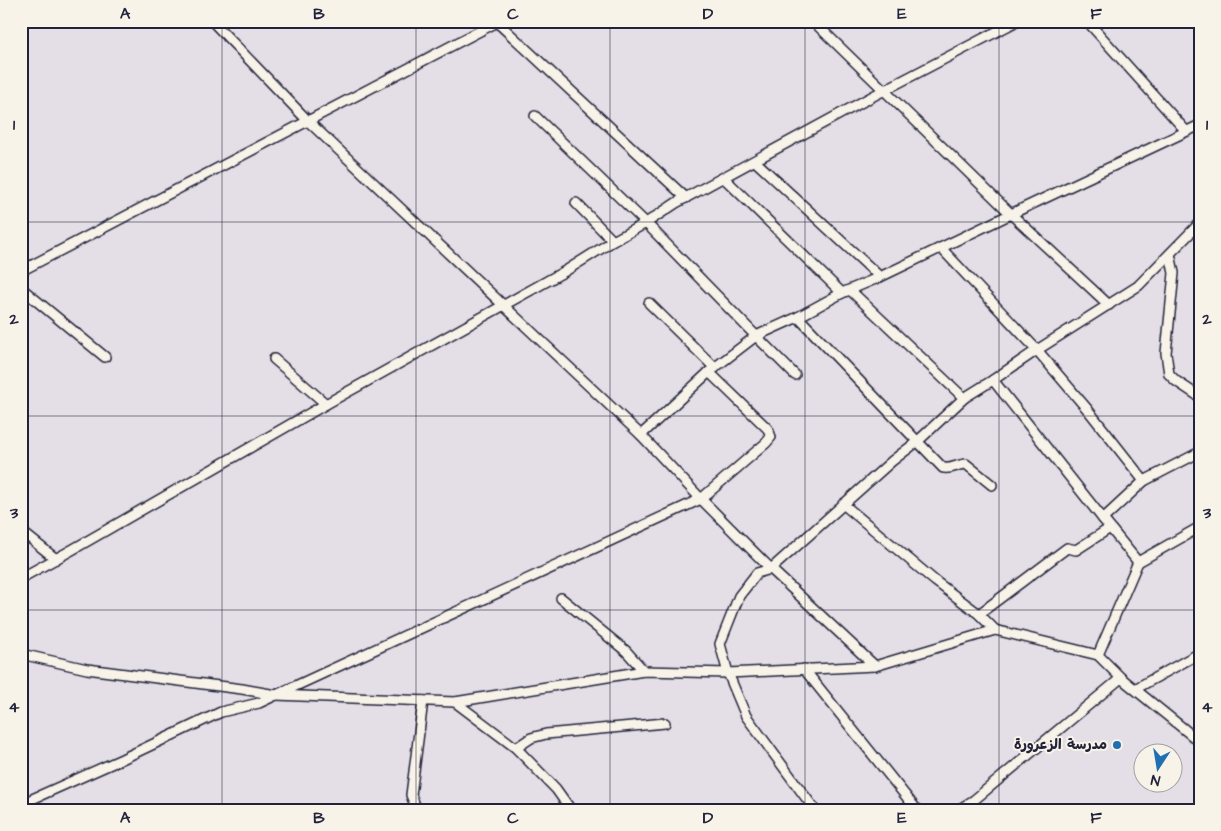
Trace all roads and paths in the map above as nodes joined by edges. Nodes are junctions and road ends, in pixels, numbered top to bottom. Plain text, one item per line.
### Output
1 (212, 21) edge
2 (813, 21) edge
3 (1017, 21) edge
4 (1087, 21) edge
5 (498, 22) edge
6 (884, 90) junction
7 (535, 116) dead end
8 (309, 122) junction
9 (1200, 125) edge
10 (1186, 132) junction
11 (755, 161) junction
12 (724, 178) junction
13 (686, 198) junction
14 (576, 204) dead end
15 (1011, 214) junction
16 (646, 223) junction
17 (1200, 223) edge
18 (613, 241) junction
19 (941, 248) junction
20 (1170, 254) junction
21 (21, 271) edge
22 (880, 278) junction
23 (21, 288) edge
24 (846, 292) junction
25 (649, 303) dead end
26 (504, 305) junction
27 (1109, 305) junction
28 (798, 317) junction
29 (756, 336) junction
30 (1037, 350) junction
31 (105, 357) dead end
32 (274, 359) dead end
33 (712, 370) junction
34 (795, 375) dead end
35 (993, 380) junction
36 (1200, 397) edge
37 (964, 398) junction
38 (326, 404) junction
39 (642, 436) junction
40 (918, 442) junction
41 (1200, 452) edge
42 (1144, 481) junction
43 (992, 485) dead end
44 (701, 499) junction
45 (843, 504) junction
46 (1103, 520) junction
47 (1200, 527) edge
48 (1110, 528) junction
49 (21, 531) edge
50 (56, 559) junction
51 (1138, 562) junction
52 (770, 569) junction
53 (21, 578) edge
54 (561, 598) dead end
55 (979, 614) junction
56 (995, 630) junction
57 (1200, 653) edge
58 (21, 654) edge
59 (1098, 654) junction
60 (875, 666) junction
61 (804, 669) junction
62 (644, 671) junction
63 (728, 673) junction
64 (1121, 678) junction
65 (1135, 689) junction
66 (276, 695) junction
67 (423, 700) junction
68 (455, 702) junction
69 (665, 723) dead end
70 (1200, 742) edge
71 (516, 748) junction
72 (21, 804) edge
73 (419, 810) edge
74 (571, 810) edge
75 (815, 810) edge
76 (917, 810) edge
77 (958, 810) edge

1 - 8 street
2 - 6 street
3 - 6 street
4 - 10 street
5 - 8 street
5 - 13 street
6 - 11 street
6 - 15 street
7 - 16 street
8 - 21 street
8 - 26 street
9 - 10 street
10 - 15 street
11 - 12 street
11 - 22 street
12 - 13 street
12 - 24 street
13 - 16 street
14 - 18 street
15 - 19 street
15 - 27 street
16 - 18 street
16 - 29 street
17 - 20 street
18 - 26 street
19 - 22 street
19 - 30 street
20 - 27 street
20 - 36 street
22 - 24 street
23 - 31 street
24 - 28 street
24 - 37 street
25 - 33 street
26 - 38 street
26 - 39 street
27 - 30 street
28 - 29 street
28 - 40 street
29 - 33 street
29 - 34 street
30 - 35 street
30 - 42 street
32 - 38 street
33 - 39 street
33 - 44 street
35 - 37 street
35 - 46 street
37 - 40 street
38 - 50 street
39 - 44 street
40 - 43 street
40 - 45 street
41 - 42 street
42 - 46 street
44 - 52 street
44 - 66 street
45 - 52 street
45 - 55 street
46 - 48 street
47 - 51 street
48 - 51 street
48 - 55 street
49 - 50 street
50 - 53 street
51 - 59 street
52 - 60 street
52 - 63 street
54 - 62 street
55 - 56 street
56 - 59 street
56 - 60 street
57 - 65 street
58 - 66 street
59 - 64 street
60 - 61 street
61 - 63 street
61 - 76 street
62 - 63 street
62 - 68 street
63 - 75 street
64 - 65 street
64 - 77 street
65 - 70 street
66 - 67 street
66 - 72 street
67 - 68 street
67 - 73 street
68 - 71 street
69 - 71 street
71 - 74 street

